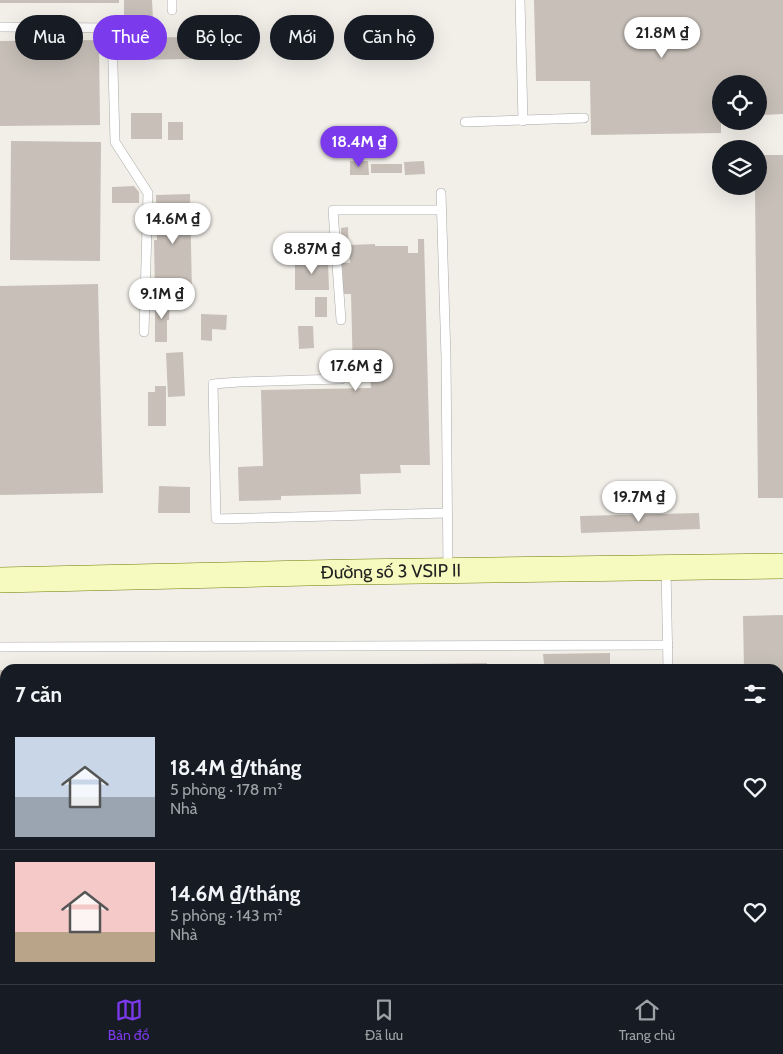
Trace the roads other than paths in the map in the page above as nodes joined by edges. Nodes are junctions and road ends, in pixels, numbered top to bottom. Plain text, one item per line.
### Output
1 (172, 0) edge
2 (520, 0) edge
3 (172, 10) dead end
4 (0, 27) edge
5 (584, 118) dead end
6 (523, 120) junction
7 (465, 122) dead end
8 (441, 193) dead end
9 (441, 210) junction
10 (341, 320) dead end
11 (144, 332) dead end
12 (341, 379) dead end
13 (447, 513) junction
14 (783, 566) edge
15 (666, 568) junction
16 (448, 571) junction
17 (0, 580) edge
18 (668, 645) junction
19 (0, 647) edge
20 (668, 664) edge

1 - 3 lane
2 - 6 lane
4 - 11 lane
5 - 6 lane
6 - 7 lane
8 - 9 lane
9 - 10 lane
9 - 13 lane
12 - 13 lane
13 - 16 lane
14 - 15 street, Đường số 3 VSIP II
15 - 16 street, Đường số 3 VSIP II
15 - 18 lane
16 - 17 street, Đường số 3 VSIP II
18 - 19 lane
18 - 20 lane

